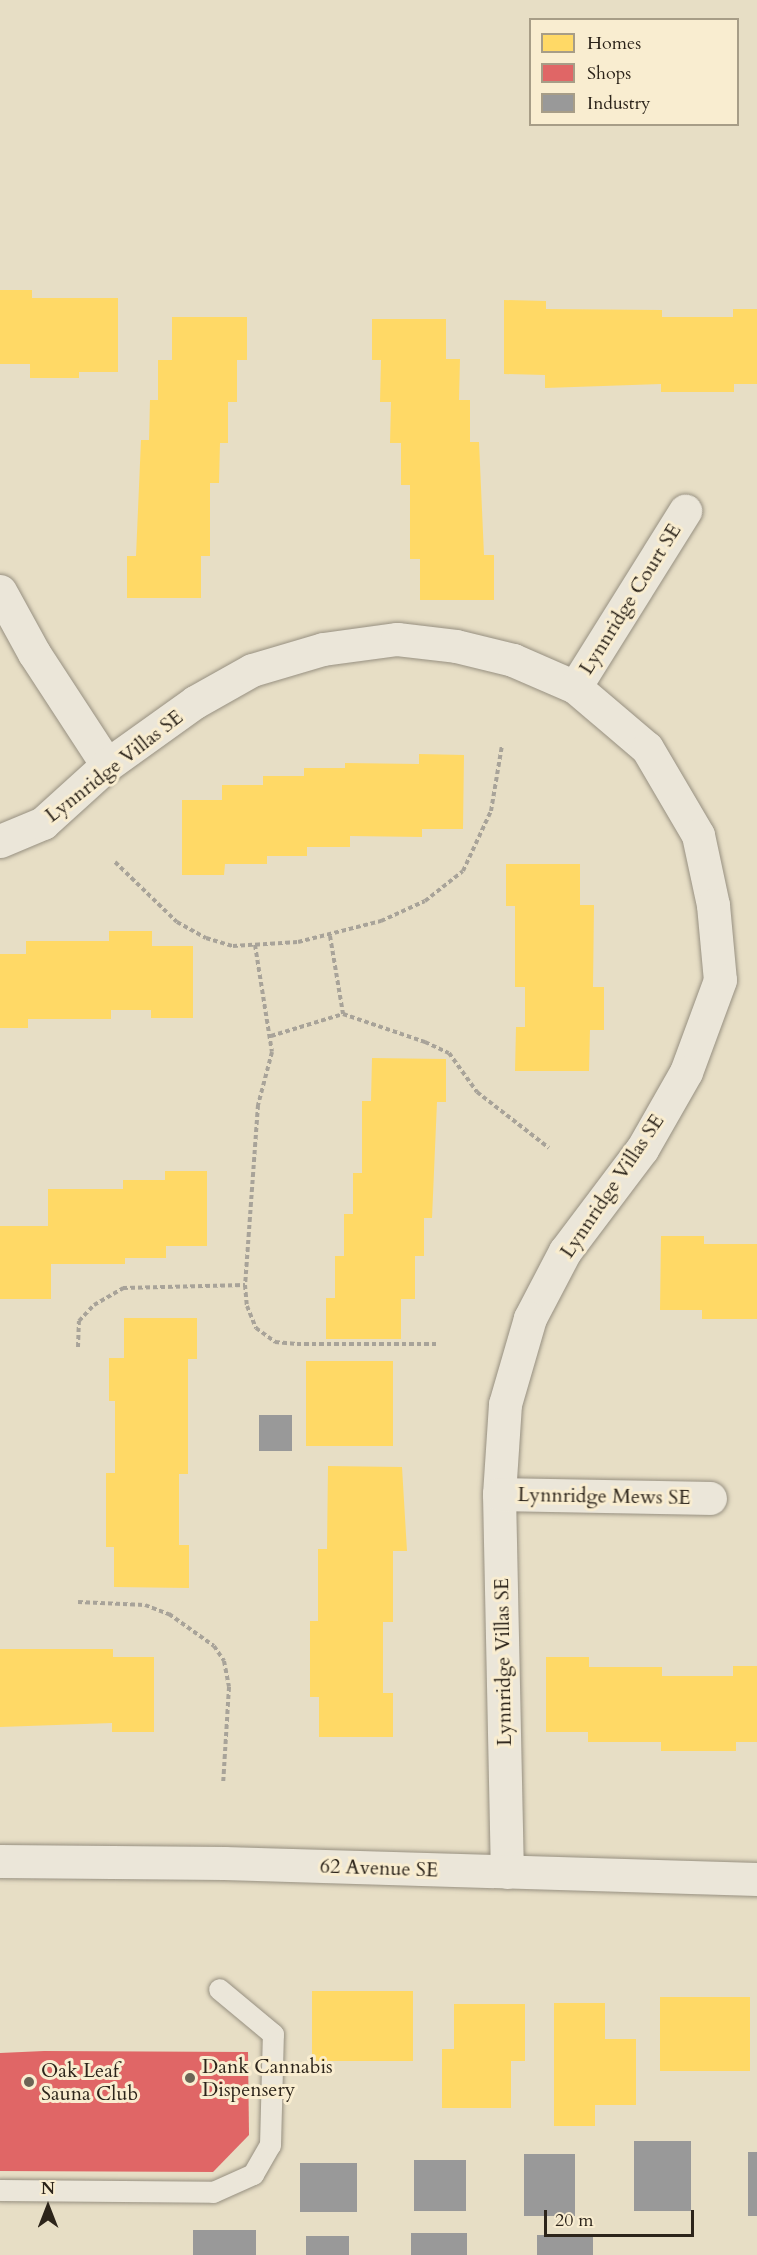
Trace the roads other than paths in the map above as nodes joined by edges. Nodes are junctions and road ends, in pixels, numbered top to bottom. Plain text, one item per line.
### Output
1 (686, 511) dead end
2 (0, 591) edge
3 (575, 687) junction
4 (107, 765) junction
5 (0, 842) edge
6 (499, 1494) junction
7 (710, 1498) dead end
8 (0, 1861) edge
9 (507, 1872) junction
10 (757, 1879) edge
11 (219, 1989) dead end
12 (0, 2190) edge

1 - 3 street, Lynnridge Court SE
2 - 4 street
3 - 4 street, Lynnridge Villas SE
3 - 6 street, Lynnridge Villas SE
4 - 5 street, Lynnridge Villas SE
6 - 7 street, Lynnridge Mews SE
6 - 9 street, Lynnridge Villas SE
8 - 9 street, 62 Avenue SE
9 - 10 street, 62 Avenue SE
11 - 12 lane

